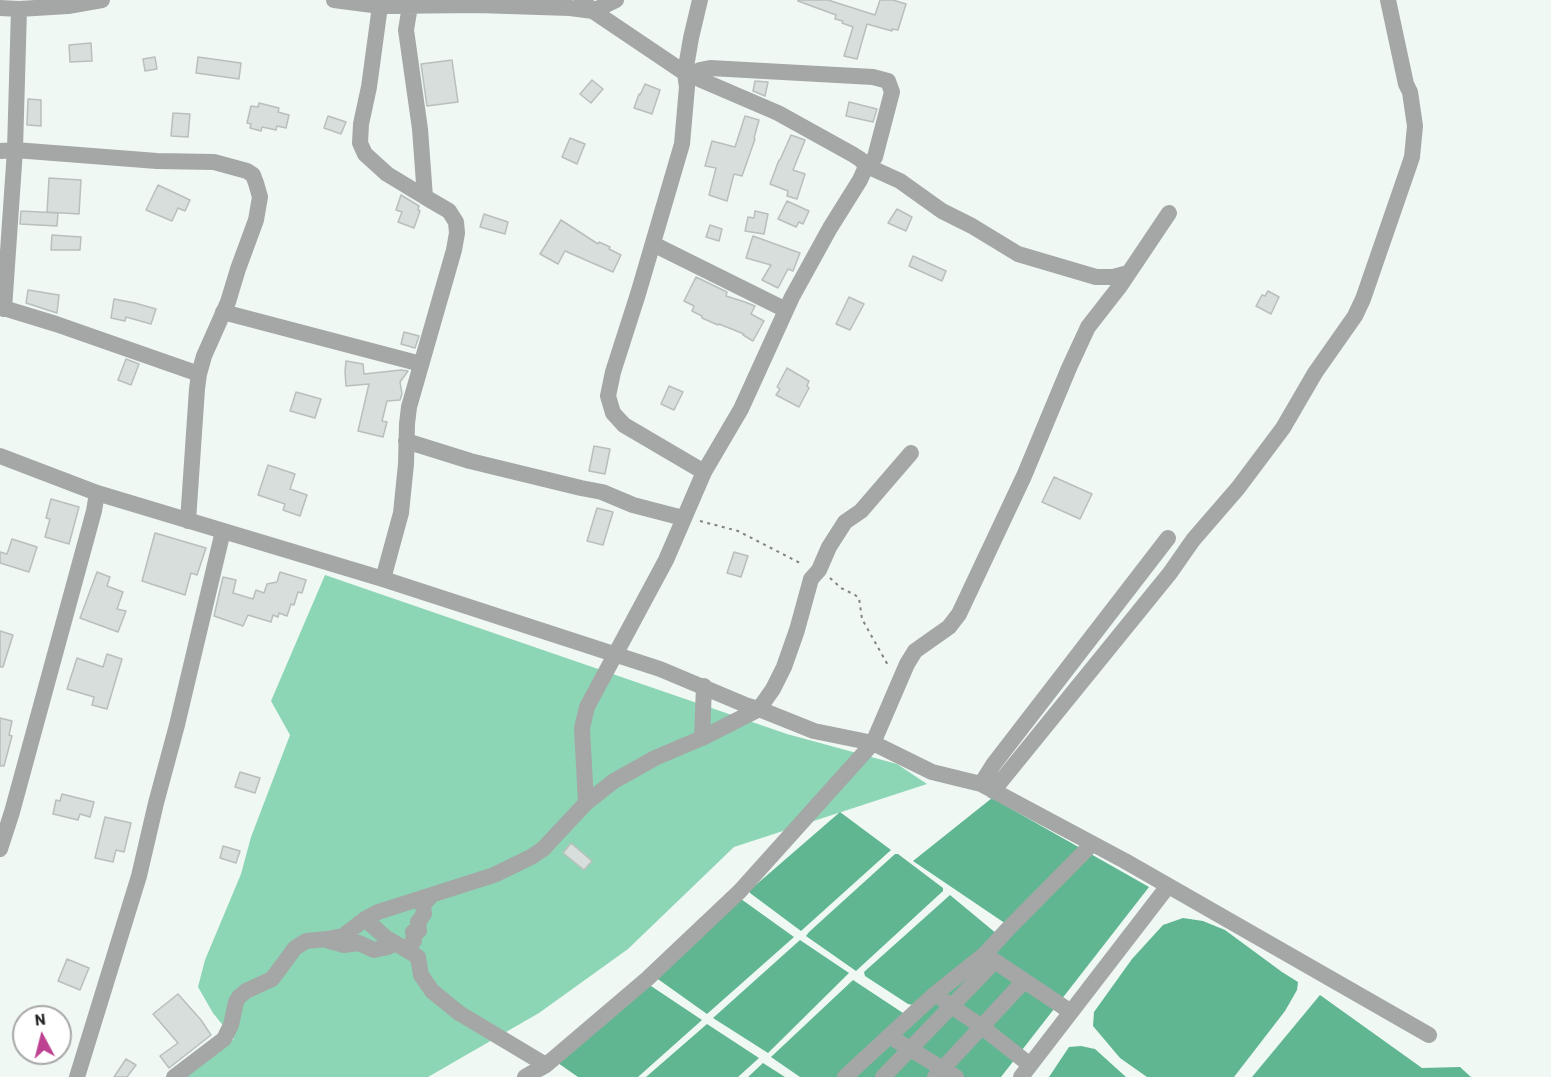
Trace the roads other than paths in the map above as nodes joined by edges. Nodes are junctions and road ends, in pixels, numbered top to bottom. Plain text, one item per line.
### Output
1 (102, 0) edge
2 (334, 0) edge
3 (616, 0) edge
4 (700, 0) edge
5 (1388, 0) edge
6 (411, 3) edge
7 (587, 5) edge
8 (380, 6) junction
9 (0, 8) edge
10 (19, 9) junction
11 (688, 74) junction
12 (8, 151) edge
13 (867, 166) junction
14 (425, 197) junction
15 (1169, 213) dead end
16 (653, 244) junction
17 (1128, 273) junction
18 (2, 308) edge
19 (786, 310) junction
20 (223, 312) junction
21 (421, 364) junction
22 (199, 374) junction
23 (406, 441) junction
24 (911, 453) dead end
25 (0, 456) edge
26 (704, 472) junction
27 (97, 493) junction
28 (683, 518) junction
29 (188, 521) junction
30 (224, 531) junction
31 (1168, 538) dead end
32 (383, 579) junction
33 (615, 655) junction
34 (704, 686) junction
35 (759, 709) junction
36 (702, 738) junction
37 (873, 743) junction
38 (987, 787) junction
39 (586, 803) junction
40 (1092, 844) junction
41 (0, 849) edge
42 (1168, 886) junction
43 (432, 895) junction
44 (365, 919) junction
45 (322, 940) junction
46 (400, 946) junction
47 (990, 958) junction
48 (1024, 981) junction
49 (935, 994) junction
50 (952, 1006) junction
51 (1071, 1012) junction
52 (982, 1027) junction
53 (1429, 1035) dead end
54 (889, 1036) junction
55 (910, 1049) junction
56 (1025, 1071) edge
57 (538, 1072) edge
58 (944, 1074) edge
59 (850, 1076) edge
60 (77, 1077) edge
61 (174, 1077) edge
62 (883, 1077) edge

1 - 10 street
2 - 8 street
3 - 7 street
4 - 11 street
5 - 38 street
6 - 7 street
6 - 8 street
6 - 14 street
7 - 11 street
8 - 14 street
9 - 10 street
10 - 12 street
11 - 13 street
11 - 13 street
11 - 16 street
12 - 18 street
12 - 20 street
13 - 17 street
13 - 19 street
14 - 21 street
15 - 17 street
16 - 19 street
16 - 26 street
17 - 37 street
18 - 22 street
19 - 26 street
20 - 21 street
20 - 22 street
21 - 23 street
22 - 29 street
23 - 28 street
23 - 32 street
24 - 35 street
25 - 27 street
26 - 28 street
27 - 29 street
27 - 41 street
28 - 33 street
29 - 30 street
30 - 32 street
30 - 60 street
31 - 38 street
32 - 33 street
33 - 34 street
33 - 39 street
34 - 35 street
34 - 36 street
35 - 36 street
35 - 37 street
36 - 39 street
37 - 38 street
37 - 57 street
38 - 40 street
39 - 43 street
40 - 42 street
40 - 47 street
42 - 51 street
42 - 53 street
43 - 44 street
43 - 46 street
44 - 45 street
44 - 46 street
45 - 46 street
45 - 61 street
46 - 57 street
47 - 48 street
47 - 49 street
47 - 50 street
48 - 51 street
48 - 52 street
49 - 50 street
49 - 54 street
50 - 52 street
50 - 55 street
51 - 56 street
52 - 56 street
52 - 58 street
54 - 55 street
54 - 59 street
55 - 58 street
55 - 62 street

